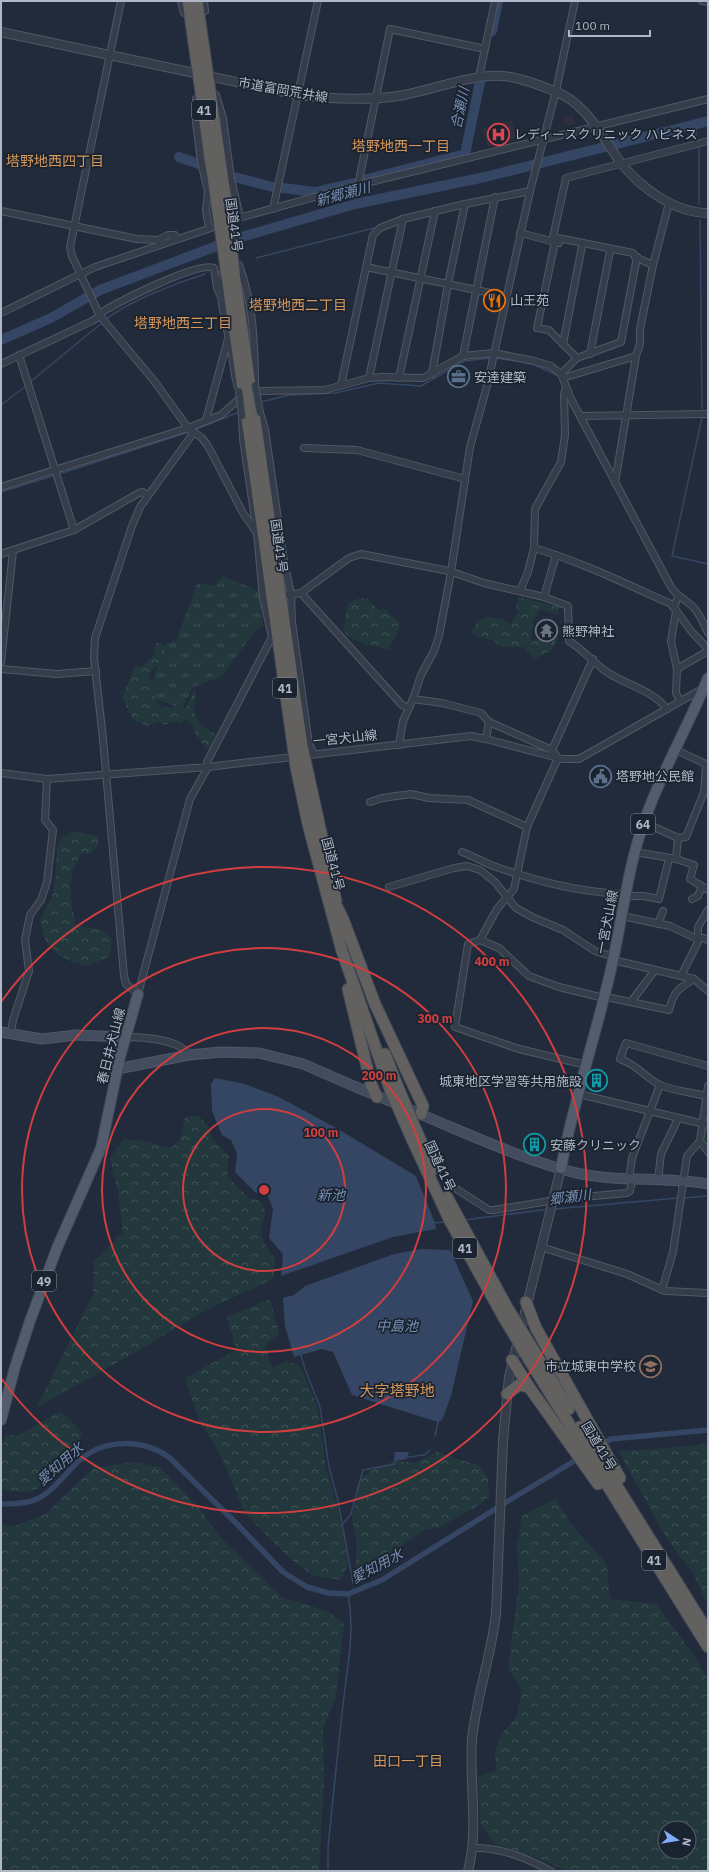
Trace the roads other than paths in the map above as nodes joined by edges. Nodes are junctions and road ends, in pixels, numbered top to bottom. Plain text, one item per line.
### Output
1 (121, 1) edge
2 (181, 1) edge
3 (188, 1) edge
4 (196, 1) edge
5 (204, 1) edge
6 (318, 1) edge
7 (495, 1) edge
8 (575, 1) edge
9 (702, 1) edge
10 (708, 2) edge
11 (205, 11) dead end
12 (190, 14) junction
13 (1, 32) edge
14 (485, 49) junction
15 (110, 56) junction
16 (204, 75) junction
17 (479, 77) junction
18 (556, 91) junction
19 (216, 95) dead end
20 (298, 95) junction
21 (196, 99) dead end
22 (376, 99) junction
23 (708, 99) edge
24 (597, 127) junction
25 (543, 140) junction
26 (708, 141) edge
27 (622, 164) junction
28 (358, 186) junction
29 (208, 191) junction
30 (530, 191) junction
31 (495, 197) junction
32 (669, 203) junction
33 (466, 204) junction
34 (273, 209) junction
35 (1, 211) edge
36 (435, 211) junction
37 (708, 213) edge
38 (228, 218) junction
39 (403, 219) junction
40 (74, 227) junction
41 (520, 233) junction
42 (177, 239) junction
43 (555, 242) junction
44 (582, 246) junction
45 (610, 251) junction
46 (637, 257) junction
47 (653, 265) junction
48 (366, 267) junction
49 (231, 272) junction
50 (391, 272) junction
51 (80, 274) junction
52 (420, 278) junction
53 (448, 284) junction
54 (476, 290) junction
55 (220, 295) junction
56 (506, 296) junction
57 (1, 313) edge
58 (100, 316) junction
59 (228, 336) junction
60 (563, 344) junction
61 (494, 353) junction
62 (590, 354) junction
63 (19, 355) junction
64 (464, 356) junction
65 (636, 356) junction
66 (577, 358) junction
67 (1, 364) edge
68 (432, 374) junction
69 (562, 376) junction
70 (370, 378) junction
71 (399, 378) junction
72 (341, 385) junction
73 (566, 388) junction
74 (262, 391) dead end
75 (238, 400) dead end
76 (627, 414) junction
77 (708, 414) edge
78 (580, 416) junction
79 (206, 420) junction
80 (188, 428) junction
81 (194, 432) junction
82 (304, 448) dead end
83 (55, 470) junction
84 (465, 479) junction
85 (615, 483) junction
86 (1, 487) edge
87 (148, 496) junction
88 (74, 530) junction
89 (257, 533) junction
90 (534, 548) junction
91 (13, 551) junction
92 (1, 554) edge
93 (556, 554) junction
94 (451, 572) junction
95 (520, 591) junction
96 (301, 593) junction
97 (288, 595) junction
98 (678, 596) junction
99 (544, 597) junction
100 (675, 609) junction
101 (708, 633) edge
102 (708, 650) edge
103 (593, 659) junction
104 (1, 662) edge
105 (677, 668) junction
106 (1, 669) edge
107 (96, 671) junction
108 (708, 678) edge
109 (706, 688) edge
110 (413, 699) junction
111 (680, 701) junction
112 (409, 708) junction
113 (667, 709) junction
114 (489, 722) junction
115 (486, 739) junction
116 (398, 745) junction
117 (552, 750) junction
118 (676, 750) junction
119 (304, 755) junction
120 (558, 758) junction
121 (707, 765) edge
122 (208, 767) junction
123 (1, 773) edge
124 (106, 775) junction
125 (47, 779) junction
126 (370, 802) dead end
127 (644, 822) junction
128 (308, 824) junction
129 (527, 827) junction
130 (678, 838) junction
131 (462, 852) dead end
132 (635, 852) junction
133 (672, 859) junction
134 (518, 874) junction
135 (702, 886) junction
136 (389, 887) dead end
137 (708, 890) edge
138 (625, 895) junction
139 (508, 898) junction
140 (692, 899) dead end
141 (337, 907) junction
142 (708, 910) edge
143 (664, 911) dead end
144 (622, 916) junction
145 (658, 924) junction
146 (697, 939) junction
147 (480, 940) junction
148 (708, 940) edge
149 (613, 959) junction
150 (655, 970) junction
151 (681, 976) junction
152 (694, 979) junction
153 (708, 991) edge
154 (138, 994) junction
155 (608, 998) junction
156 (631, 1002) junction
157 (1, 1032) edge
158 (11, 1033) junction
159 (125, 1037) junction
160 (259, 1053) junction
161 (189, 1055) junction
162 (586, 1065) junction
163 (708, 1066) edge
164 (117, 1072) junction
165 (660, 1085) junction
166 (708, 1086) edge
167 (394, 1087) junction
168 (579, 1094) junction
169 (706, 1096) junction
170 (377, 1097) junction
171 (649, 1111) junction
172 (421, 1114) junction
173 (678, 1119) junction
174 (705, 1124) edge
175 (700, 1141) junction
176 (708, 1152) edge
177 (561, 1168) junction
178 (630, 1180) junction
179 (658, 1180) junction
180 (684, 1180) junction
181 (708, 1184) edge
182 (458, 1190) dead end
183 (554, 1200) junction
184 (541, 1247) junction
185 (662, 1290) junction
186 (708, 1293) edge
187 (526, 1302) junction
188 (520, 1326) junction
189 (536, 1328) junction
190 (512, 1360) junction
191 (529, 1387) junction
192 (507, 1394) junction
193 (1, 1420) edge
194 (582, 1428) junction
195 (603, 1471) junction
196 (643, 1535) junction
197 (708, 1632) edge
198 (708, 1647) edge
199 (472, 1848) junction
200 (468, 1871) edge
201 (551, 1871) edge

1 - 15 street
2 - 12 street
3 - 12 highway, 国道41号 / 41
4 - 16 highway, 国道41号 / 41
5 - 11 street
6 - 20 street
7 - 14 street
8 - 18 street
9 - 10 street
12 - 16 highway, 国道41号 / 41
13 - 15 street, 市道富岡荒井線
14 - 17 street
14 - 22 street
15 - 16 street, 市道富岡荒井線
15 - 40 street
16 - 20 street, 市道富岡荒井線
16 - 38 highway, 国道41号 / 41
17 - 18 street, 市道富岡荒井線
17 - 22 street, 市道富岡荒井線
18 - 24 street, 市道富岡荒井線
18 - 25 street
19 - 38 street
20 - 22 street, 市道富岡荒井線
20 - 34 street
21 - 29 street
22 - 28 street
23 - 24 street
24 - 25 street
24 - 27 street, 市道富岡荒井線
25 - 28 street
25 - 30 street
26 - 27 street
27 - 32 street, 市道富岡荒井線
27 - 46 street
28 - 34 street
29 - 38 street
29 - 42 street
30 - 31 street
30 - 41 street
31 - 33 street
31 - 54 street
32 - 37 street, 市道富岡荒井線
32 - 47 street
33 - 36 street
33 - 53 street
34 - 38 street
35 - 40 street
36 - 39 street
36 - 52 street
38 - 49 highway, 国道41号 / 41, bridge
39 - 48 street
39 - 50 street
40 - 42 street
40 - 51 street
41 - 43 street
41 - 56 street
42 - 51 street
43 - 44 street
43 - 60 street
44 - 45 street
44 - 60 street
45 - 46 street
45 - 62 street
46 - 47 street
46 - 62 street
47 - 65 street
48 - 50 street
48 - 72 street
49 - 55 street
49 - 97 street, bridge
49 - 119 highway, 国道41号 / 41
50 - 52 street
50 - 70 street
51 - 57 street
51 - 58 street
52 - 53 street
52 - 71 street
53 - 54 street
53 - 68 street
54 - 56 street
54 - 64 street
55 - 58 street
55 - 59 street, 春日井犬山線
56 - 61 street
58 - 63 street
58 - 80 street
59 - 79 street
59 - 89 street, 春日井犬山線, bridge
60 - 66 street
61 - 64 street
61 - 69 street
61 - 84 street
62 - 66 street
63 - 67 street
63 - 83 street
64 - 68 street
65 - 69 street
65 - 76 street
66 - 69 street
68 - 71 street
69 - 73 street
70 - 71 street
70 - 72 street
72 - 74 street
73 - 78 street
73 - 90 street
75 - 79 street
76 - 77 street
76 - 78 street
76 - 85 street
78 - 85 street
79 - 80 street
80 - 81 street
80 - 83 street
81 - 87 street
81 - 89 street
82 - 84 street
83 - 86 street
83 - 88 street
84 - 94 street
85 - 98 street
87 - 88 street
87 - 107 street
88 - 91 street
89 - 122 street, 春日井犬山線
90 - 93 street
90 - 95 street
91 - 92 street
91 - 104 street
93 - 99 street
93 - 100 street
94 - 95 street
94 - 96 street
94 - 110 street
95 - 99 street
96 - 97 street
96 - 112 street
97 - 119 street
98 - 100 street
98 - 101 street
99 - 103 street
100 - 102 street
100 - 105 street
102 - 105 street
103 - 113 street
103 - 117 street
105 - 111 street
106 - 107 street
107 - 124 street
108 - 109 main road, 一宮犬山線 / 64
109 - 111 street, 一宮犬山線
109 - 118 main road, 一宮犬山線 / 64
110 - 112 street
110 - 114 street
111 - 113 street, 一宮犬山線
112 - 116 street
113 - 120 street, 一宮犬山線
114 - 115 street
114 - 117 street
115 - 116 street, 一宮犬山線
115 - 120 street, 一宮犬山線
116 - 119 street, 一宮犬山線
117 - 120 street
118 - 121 street
118 - 127 main road, 一宮犬山線 / 64
119 - 122 street
119 - 128 highway, 国道41号 / 41
119 - 141 highway, 国道41号 / 41
120 - 129 street
121 - 130 street
122 - 124 street
122 - 154 street, 春日井犬山線 / 49
123 - 125 street
124 - 125 street
124 - 154 street
125 - 158 street
126 - 129 street
127 - 130 street
127 - 132 main road, 一宮犬山線 / 64
128 - 167 highway, 国道41号 / 41
128 - 170 highway
129 - 134 street
130 - 133 street
131 - 134 street
132 - 133 street
132 - 138 main road, 一宮犬山線 / 64
133 - 135 street
133 - 138 street
134 - 138 street
134 - 139 street
135 - 137 street
135 - 140 street
136 - 139 street
138 - 144 main road, 一宮犬山線 / 64
139 - 147 street
139 - 149 street
141 - 167 highway, 国道41号 / 41
141 - 172 highway
142 - 146 street
143 - 145 street
144 - 145 street
144 - 149 main road, 一宮犬山線 / 64
145 - 146 street
146 - 148 street
146 - 151 street
147 - 155 street
147 - 162 street
149 - 150 street
149 - 155 main road, 一宮犬山線 / 64
150 - 151 street
150 - 156 street
151 - 152 street
152 - 153 street
152 - 156 street
154 - 159 main road, 春日井犬山線 / 49
155 - 156 street
155 - 162 main road, 一宮犬山線 / 64
157 - 158 main road
158 - 159 main road
159 - 161 street
159 - 164 main road, 春日井犬山線 / 49
160 - 161 main road
160 - 164 main road
160 - 170 main road
161 - 164 main road
162 - 168 main road, 一宮犬山線 / 64
163 - 165 street
164 - 193 main road, 春日井犬山線 / 49
165 - 169 street
165 - 171 street
166 - 169 street
167 - 194 highway, 国道41号 / 41, bridge
168 - 171 street
168 - 177 main road, 一宮犬山線 / 64
169 - 174 street
170 - 172 main road
171 - 173 street
171 - 178 street
172 - 177 main road
173 - 174 street
173 - 179 street
174 - 175 street
175 - 176 street
175 - 180 street
177 - 178 main road
177 - 183 street
178 - 179 main road
178 - 183 street
179 - 180 main road
180 - 181 main road
180 - 185 street
182 - 183 street
183 - 184 street
184 - 185 street
184 - 187 street
185 - 186 street
187 - 188 street
187 - 189 highway
188 - 189 highway
188 - 190 street
189 - 194 highway
190 - 191 highway
190 - 192 street
191 - 192 highway
191 - 195 highway
192 - 199 street
194 - 195 highway, 国道41号 / 41
194 - 195 highway
195 - 196 highway, 国道41号 / 41
195 - 196 highway
196 - 197 highway, 国道41号 / 41
196 - 198 highway, 国道41号 / 41
199 - 200 street
199 - 201 street

